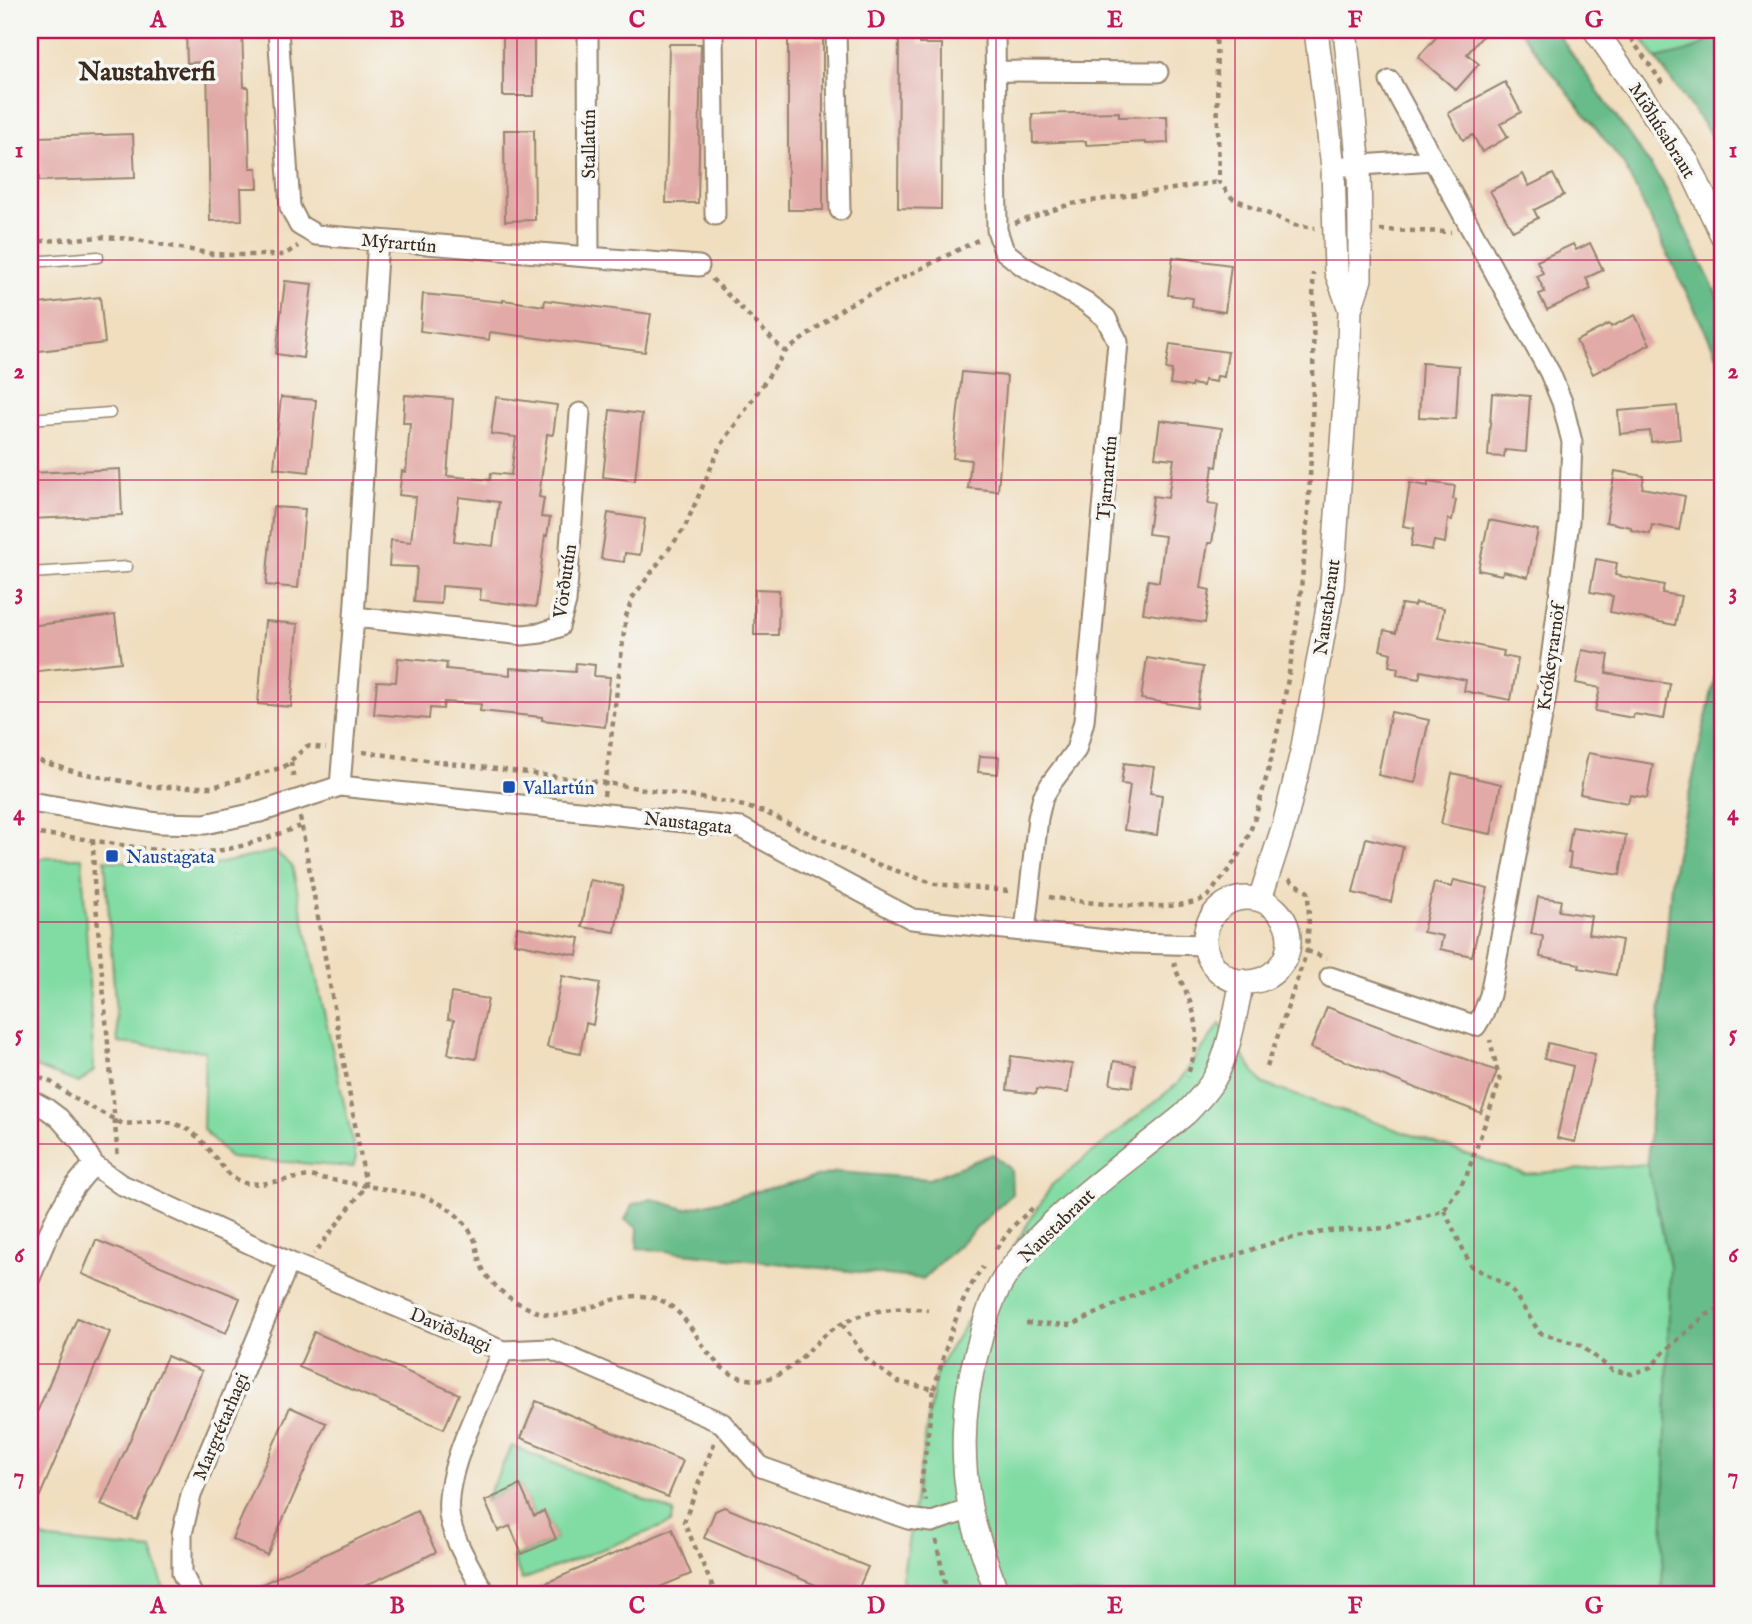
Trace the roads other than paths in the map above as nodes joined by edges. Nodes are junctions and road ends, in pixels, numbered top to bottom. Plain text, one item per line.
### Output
1 (278, 30) edge
2 (588, 30) edge
3 (713, 30) edge
4 (836, 30) edge
5 (995, 30) edge
6 (1316, 30) edge
7 (1345, 30) edge
8 (1595, 30) edge
9 (995, 71) junction
10 (1158, 72) dead end
11 (1390, 81) dead end
12 (1433, 160) junction
13 (1333, 167) junction
14 (1359, 167) junction
15 (840, 209) dead end
16 (715, 215) dead end
17 (1722, 235) edge
18 (378, 240) junction
19 (98, 257) dead end
20 (589, 257) junction
21 (30, 262) edge
22 (699, 266) road end
23 (1350, 309) junction
24 (110, 413) dead end
25 (580, 413) dead end
26 (30, 418) edge
27 (128, 567) dead end
28 (30, 573) edge
29 (354, 617) junction
30 (340, 786) junction
31 (30, 802) edge
32 (1260, 899) junction
33 (1025, 931) junction
34 (1205, 946) junction
35 (1331, 968) road end
36 (1242, 981) junction
37 (30, 1100) edge
38 (94, 1166) junction
39 (296, 1265) junction
40 (30, 1278) edge
41 (503, 1351) junction
42 (971, 1509) junction
43 (192, 1594) edge
44 (485, 1594) edge
45 (997, 1594) edge

1 - 18 street, Mýrartún
2 - 20 street, Stallatún
3 - 16 street
4 - 15 street
5 - 9 street, Tjarnartún
6 - 13 street, Naustabraut
7 - 14 street, Naustabraut
8 - 17 street, Miðhúsabraut
9 - 10 street
9 - 33 street, Tjarnartún
11 - 12 street, Krókeyrarnöf
12 - 14 street
12 - 35 street, Krókeyrarnöf
13 - 14 street
13 - 23 street, Naustabraut
14 - 23 street, Naustabraut
18 - 20 street, Mýrartún
18 - 29 street
19 - 21 lane
20 - 22 street, Mýrartún
23 - 32 street, Naustabraut
24 - 26 lane
25 - 29 street, Vörðutún
27 - 28 lane
29 - 30 street
30 - 31 street, Naustagata
30 - 33 street, Naustagata
32 - 34 street
32 - 36 street
33 - 34 street, Naustagata
34 - 36 street
36 - 42 street, Naustabraut
37 - 38 street, Daviðshagi
38 - 39 street, Daviðshagi
38 - 40 street
39 - 41 street, Daviðshagi
39 - 43 street, Margrétarhagi
41 - 42 street, Daviðshagi
41 - 44 street
42 - 45 street, Naustabraut

